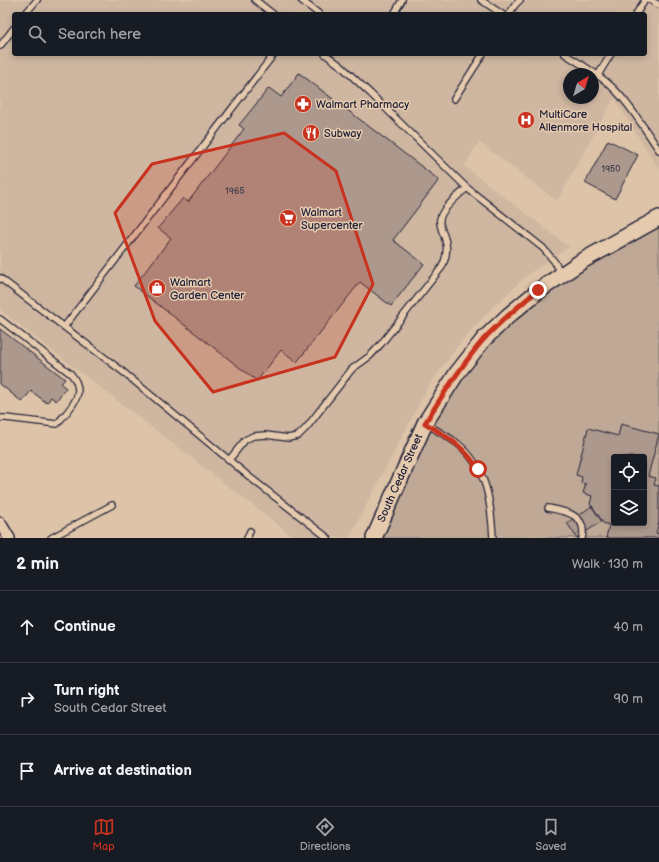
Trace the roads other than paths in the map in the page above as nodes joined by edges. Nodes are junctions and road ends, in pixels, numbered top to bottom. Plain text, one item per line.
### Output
1 (37, 0) edge
2 (255, 0) edge
3 (301, 0) edge
4 (402, 0) edge
5 (481, 0) edge
6 (520, 0) edge
7 (644, 0) edge
8 (650, 0) edge
9 (659, 5) edge
10 (27, 12) edge
11 (270, 12) edge
12 (316, 12) edge
13 (395, 12) edge
14 (499, 12) edge
15 (510, 12) edge
16 (637, 12) edge
17 (12, 31) edge
18 (0, 46) edge
19 (272, 56) edge
20 (328, 56) edge
21 (482, 56) edge
22 (568, 56) edge
23 (610, 56) edge
24 (587, 68) edge
25 (599, 73) edge
26 (599, 76) edge
27 (454, 99) dead end
28 (657, 143) edge
29 (659, 150) edge
30 (467, 188) junction
31 (659, 218) edge
32 (562, 274) junction
33 (0, 278) edge
34 (0, 319) edge
35 (64, 327) junction
36 (0, 418) edge
37 (425, 423) junction
38 (229, 460) junction
39 (112, 505) dead end
40 (548, 508) dead end
41 (0, 522) edge
42 (250, 531) dead end
43 (9, 538) edge
44 (51, 538) edge
45 (246, 538) edge
46 (328, 538) edge
47 (374, 538) edge
48 (493, 538) edge
49 (582, 538) edge

1 - 10 lane
2 - 11 lane
3 - 12 lane
4 - 13 lane
5 - 14 lane
6 - 15 lane
7 - 16 lane
8 - 9 lane
17 - 18 lane
19 - 35 lane
20 - 30 lane
21 - 27 lane
22 - 24 lane
23 - 25 lane
26 - 28 lane
28 - 29 lane
30 - 32 lane
30 - 38 lane
31 - 32 main road, South Cedar Street
32 - 37 main road, South Cedar Street
33 - 35 lane
34 - 36 lane
35 - 38 lane
37 - 47 main road, South Cedar Street
37 - 48 lane
38 - 46 lane
39 - 44 lane
40 - 49 lane
41 - 43 street
42 - 45 lane

